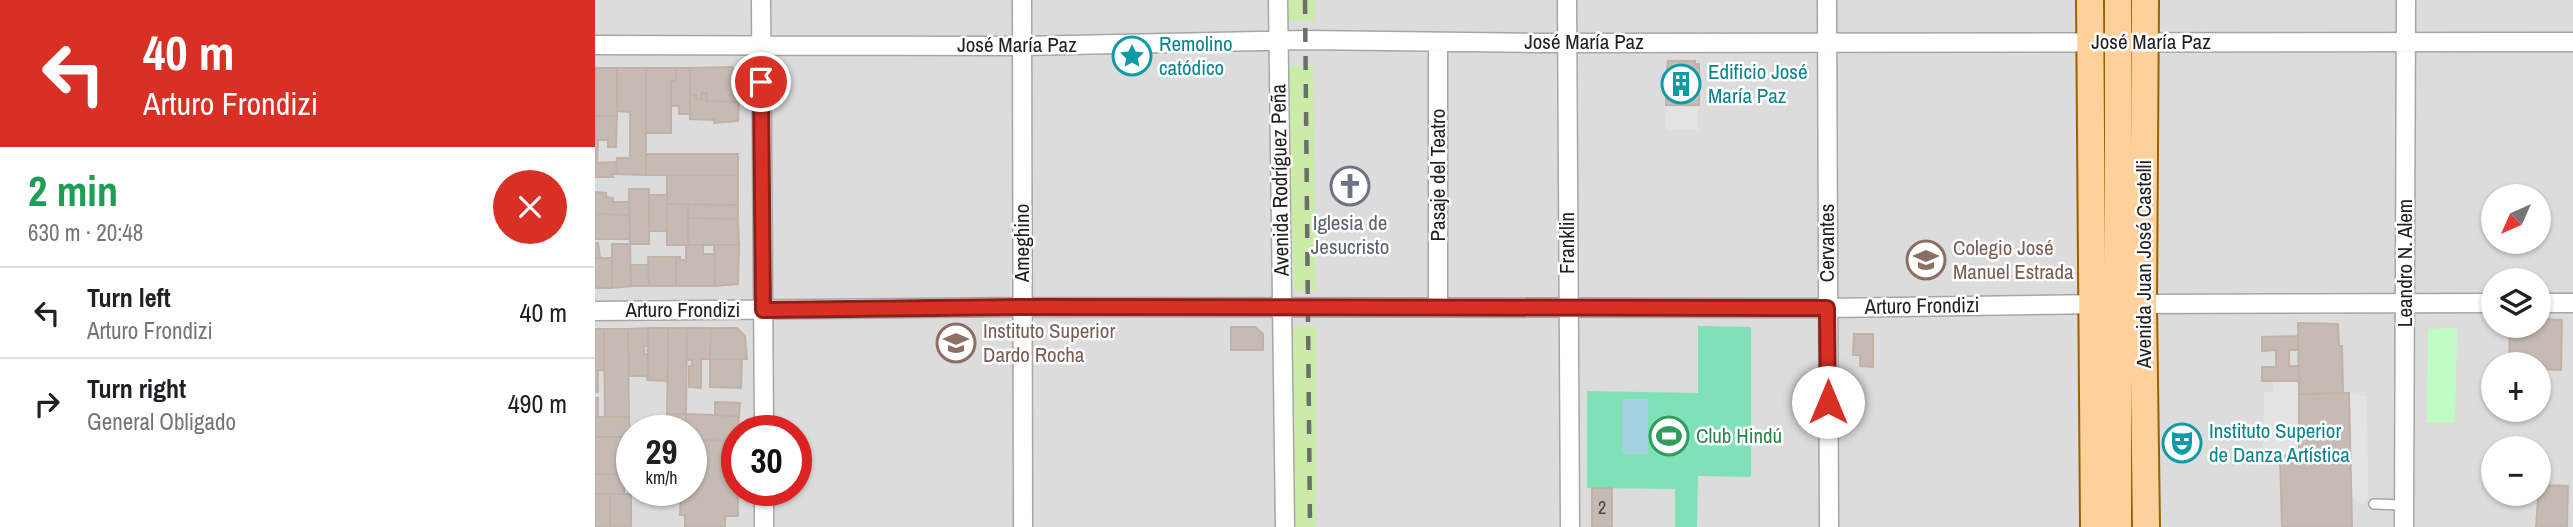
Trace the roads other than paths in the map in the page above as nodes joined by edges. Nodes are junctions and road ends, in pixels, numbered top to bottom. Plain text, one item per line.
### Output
1 (761, 0) edge
2 (1021, 0) edge
3 (1278, 0) edge
4 (1567, 0) edge
5 (1827, 0) edge
6 (2090, 0) edge
7 (2118, 0) edge
8 (2145, 0) edge
9 (2406, 0) edge
10 (1278, 41) junction
11 (1438, 42) junction
12 (1826, 42) junction
13 (2119, 42) junction
14 (2146, 42) junction
15 (2573, 42) edge
16 (1567, 43) junction
17 (2090, 43) junction
18 (2406, 43) junction
19 (595, 44) edge
20 (760, 44) junction
21 (1022, 46) junction
22 (2405, 303) junction
23 (2481, 303) edge
24 (2551, 303) edge
25 (2573, 303) edge
26 (2091, 304) junction
27 (2130, 304) junction
28 (1567, 306) junction
29 (1023, 307) junction
30 (1282, 308) junction
31 (1438, 308) junction
32 (1827, 308) junction
33 (763, 310) junction
34 (595, 311) edge
35 (764, 415) edge
36 (2374, 504) dead end
37 (2404, 505) junction
38 (764, 506) edge
39 (764, 527) edge
40 (1023, 527) edge
41 (1285, 527) edge
42 (1570, 527) edge
43 (1829, 527) edge
44 (2094, 527) edge
45 (2118, 527) edge
46 (2145, 527) edge
47 (2404, 527) edge

1 - 20 street
2 - 21 street, Ameghino
3 - 10 street, Avenida Rodríguez Peña
4 - 16 street, Franklin
5 - 12 street, Cervantes
6 - 17 main road
7 - 13 main road, Avenida Juan José Castelli
8 - 14 main road, Avenida Juan José Castelli
9 - 18 street, Leandro N. Alem
10 - 11 street, José María Paz
10 - 21 street, José María Paz
10 - 30 street, Avenida Rodríguez Peña
11 - 16 street, José María Paz
11 - 31 street, Pasaje del Teatro
12 - 16 street, José María Paz
12 - 17 street, José María Paz
12 - 32 street, Cervantes
13 - 14 street, José María Paz
13 - 17 street, José María Paz
13 - 27 main road, Avenida Juan José Castelli
14 - 18 street, José María Paz
14 - 27 main road, Avenida Juan José Castelli
15 - 18 street, José María Paz
16 - 28 street, Franklin
17 - 26 main road
18 - 22 street, Leandro N. Alem
19 - 20 street, José María Paz
20 - 21 street, José María Paz
20 - 33 street
21 - 29 street, Ameghino
22 - 23 street, Arturo Frondizi
22 - 27 street, Arturo Frondizi
22 - 37 street, Leandro N. Alem
24 - 25 street
26 - 27 street, Arturo Frondizi
26 - 32 street, Arturo Frondizi
26 - 44 main road
27 - 45 main road, Avenida Juan José Castelli
27 - 46 main road, Avenida Juan José Castelli
28 - 31 street, Arturo Frondizi
28 - 32 street, Arturo Frondizi
28 - 42 street, Franklin
29 - 30 street, Arturo Frondizi
29 - 33 street, Arturo Frondizi
29 - 40 street, Ameghino
30 - 31 street, Arturo Frondizi
30 - 41 street, Avenida Rodríguez Peña
32 - 43 street, Cervantes
33 - 34 street, Arturo Frondizi
33 - 35 street
36 - 37 lane
37 - 47 street, Leandro N. Alem
38 - 39 street

